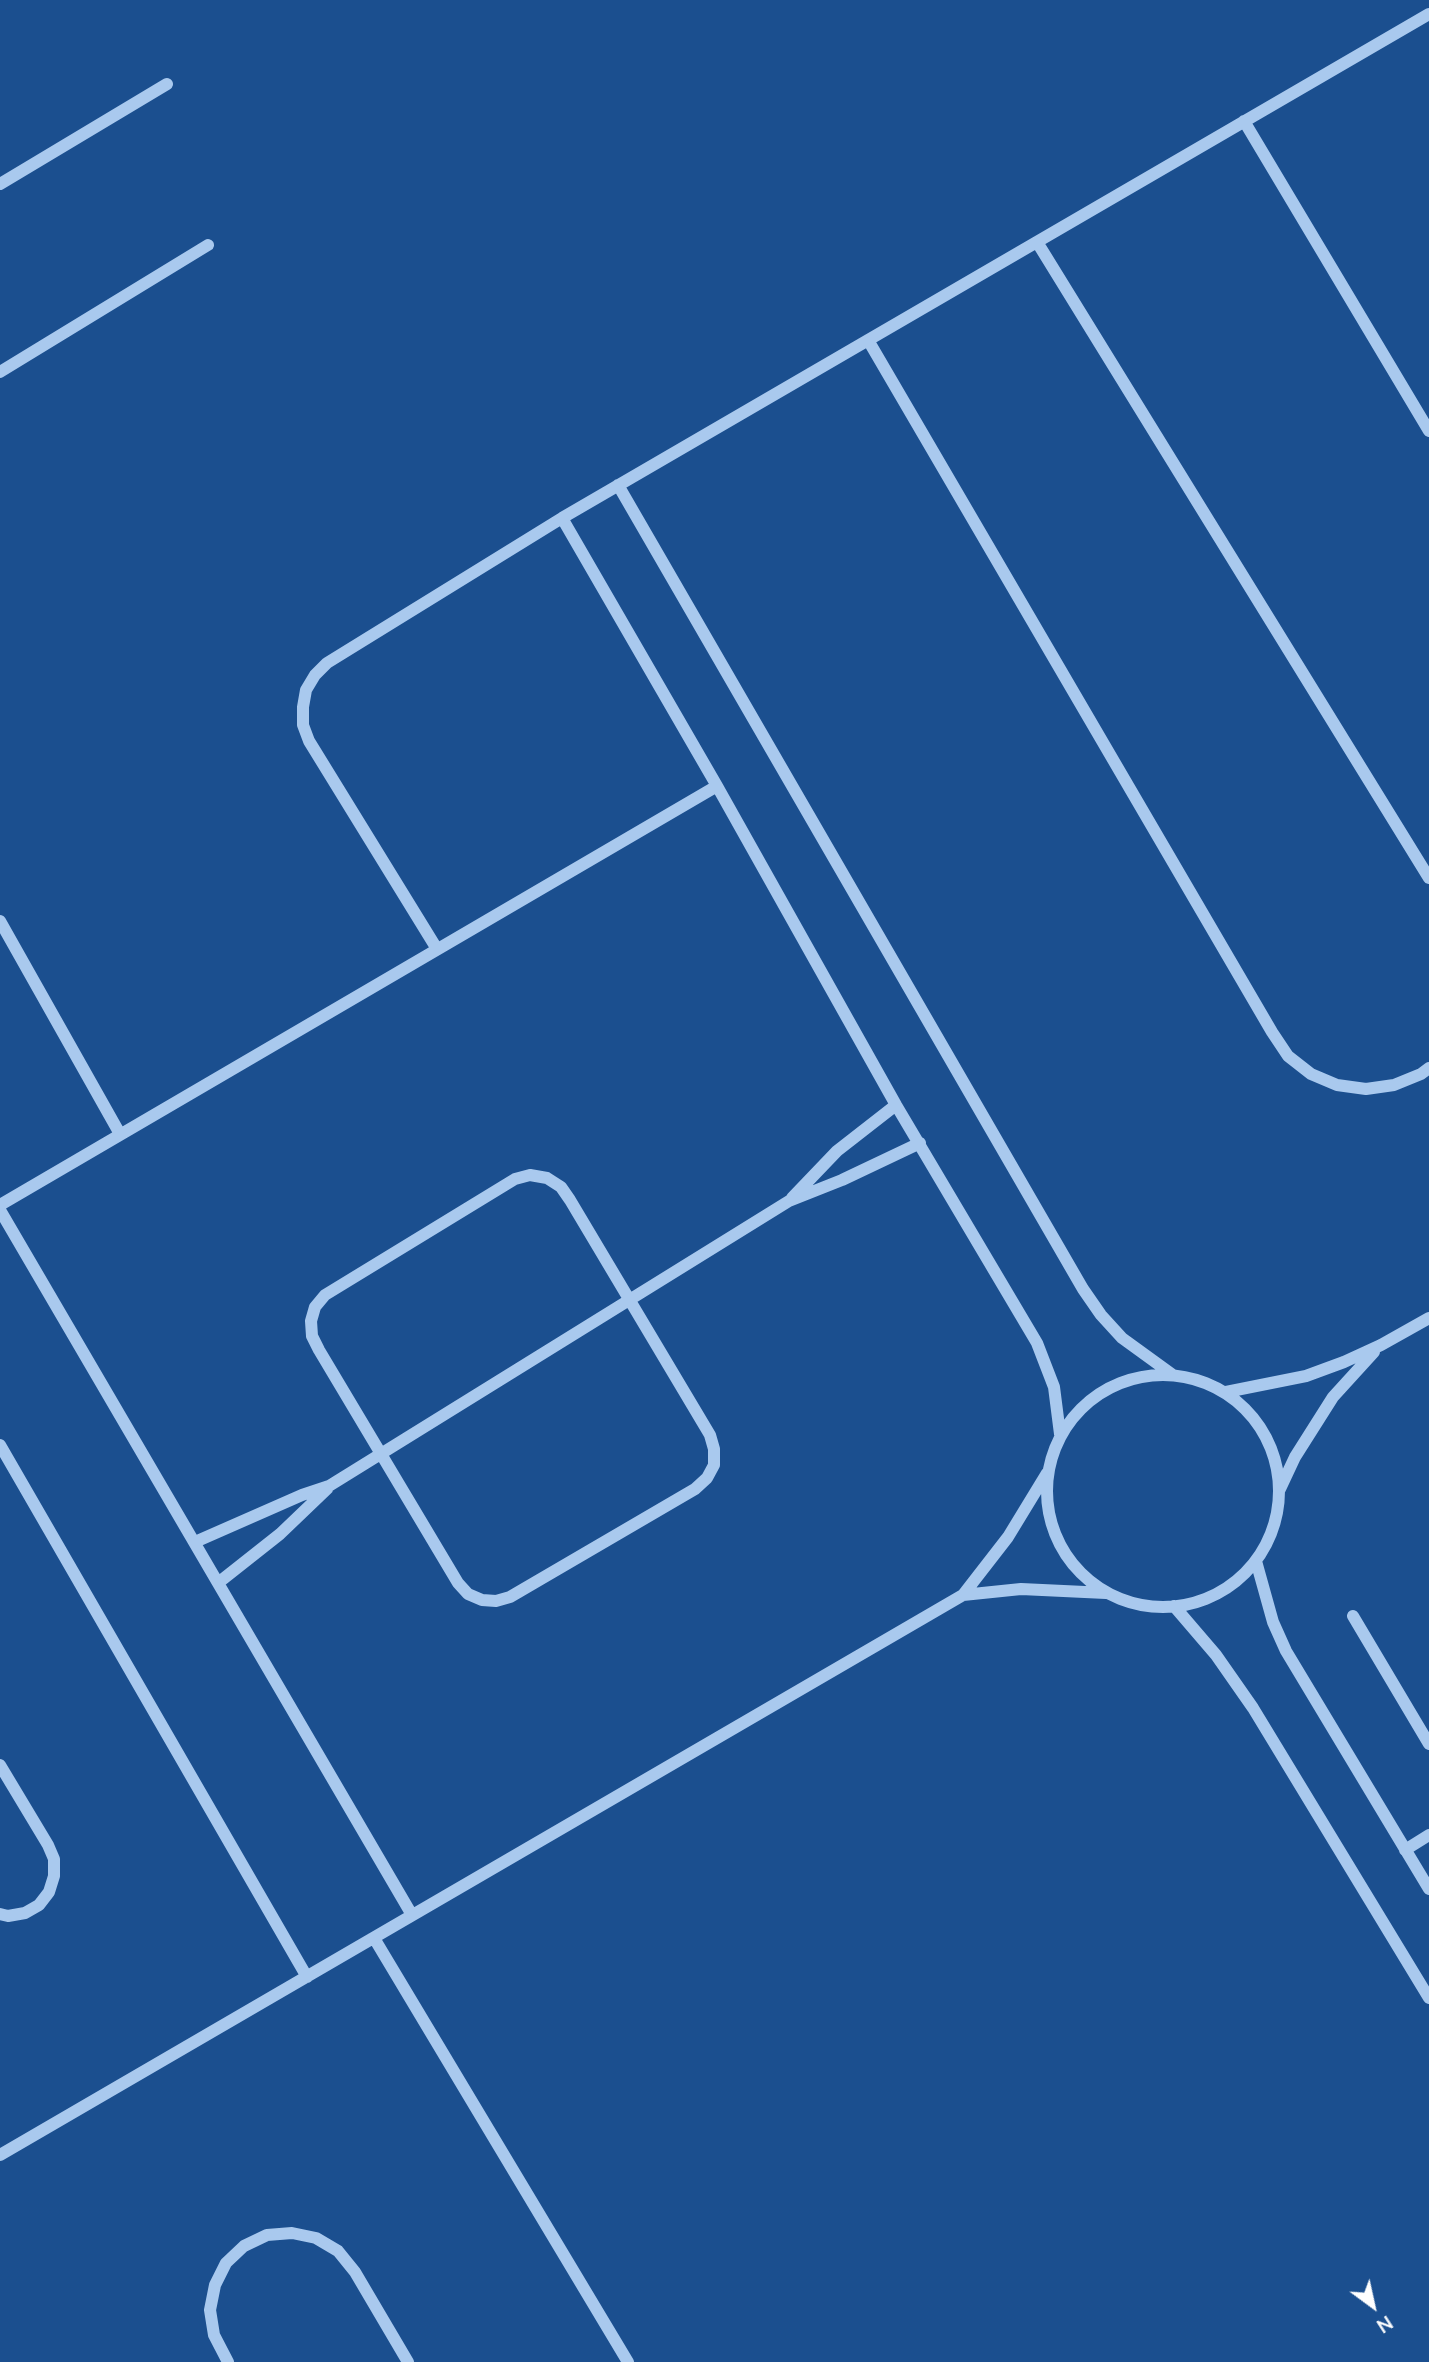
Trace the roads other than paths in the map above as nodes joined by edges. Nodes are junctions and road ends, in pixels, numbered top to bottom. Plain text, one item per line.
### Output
1 (1429, 14) edge
2 (167, 84) dead end
3 (1244, 121) junction
4 (0, 184) edge
5 (1037, 242) junction
6 (208, 245) dead end
7 (868, 340) junction
8 (0, 372) edge
9 (1429, 431) edge
10 (618, 485) junction
11 (562, 517) junction
12 (717, 786) junction
13 (1429, 878) edge
14 (0, 921) edge
15 (437, 949) junction
16 (1429, 1068) edge
17 (896, 1105) junction
18 (120, 1134) junction
19 (919, 1143) junction
20 (789, 1201) junction
21 (0, 1208) edge
22 (629, 1299) junction
23 (1429, 1318) edge
24 (1381, 1345) junction
25 (1173, 1375) junction
26 (1226, 1392) junction
27 (1060, 1434) junction
28 (0, 1445) edge
29 (380, 1454) junction
30 (1047, 1473) junction
31 (329, 1486) junction
32 (1280, 1490) junction
33 (195, 1542) junction
34 (1256, 1561) junction
35 (218, 1583) junction
36 (1108, 1594) junction
37 (963, 1595) junction
38 (1174, 1606) junction
39 (1353, 1616) dead end
40 (1429, 1744) edge
41 (0, 1765) edge
42 (1429, 1835) edge
43 (1405, 1850) junction
44 (1429, 1889) edge
45 (0, 1914) edge
46 (412, 1915) junction
47 (374, 1938) junction
48 (307, 1977) junction
49 (1429, 1998) edge
50 (0, 2155) edge
51 (228, 2362) edge
52 (408, 2362) edge
53 (628, 2362) edge

1 - 3 street
2 - 4 street
3 - 5 street
3 - 9 street
5 - 7 street
5 - 13 street
6 - 8 street
7 - 10 street
7 - 16 street
10 - 11 street
10 - 25 street
11 - 12 street
11 - 15 street
12 - 15 street
12 - 17 street
14 - 18 street
15 - 18 street
17 - 19 street
17 - 20 street
18 - 21 street
19 - 20 street
19 - 27 street
20 - 22 street
21 - 33 street
22 - 29 street
22 - 29 street
22 - 29 street
23 - 24 street
24 - 26 street
24 - 32 street
25 - 26 street
25 - 27 street
26 - 32 street
27 - 30 street
28 - 48 street
29 - 31 street
30 - 36 street
30 - 37 street
31 - 33 street
31 - 35 street
32 - 34 street
33 - 35 street
34 - 38 street
34 - 43 street
35 - 46 street
36 - 37 street
36 - 38 street
37 - 46 street
38 - 49 street
39 - 40 street
41 - 45 street
42 - 43 street
43 - 44 street
46 - 47 street
47 - 48 street
47 - 53 street
48 - 50 street
51 - 52 street

